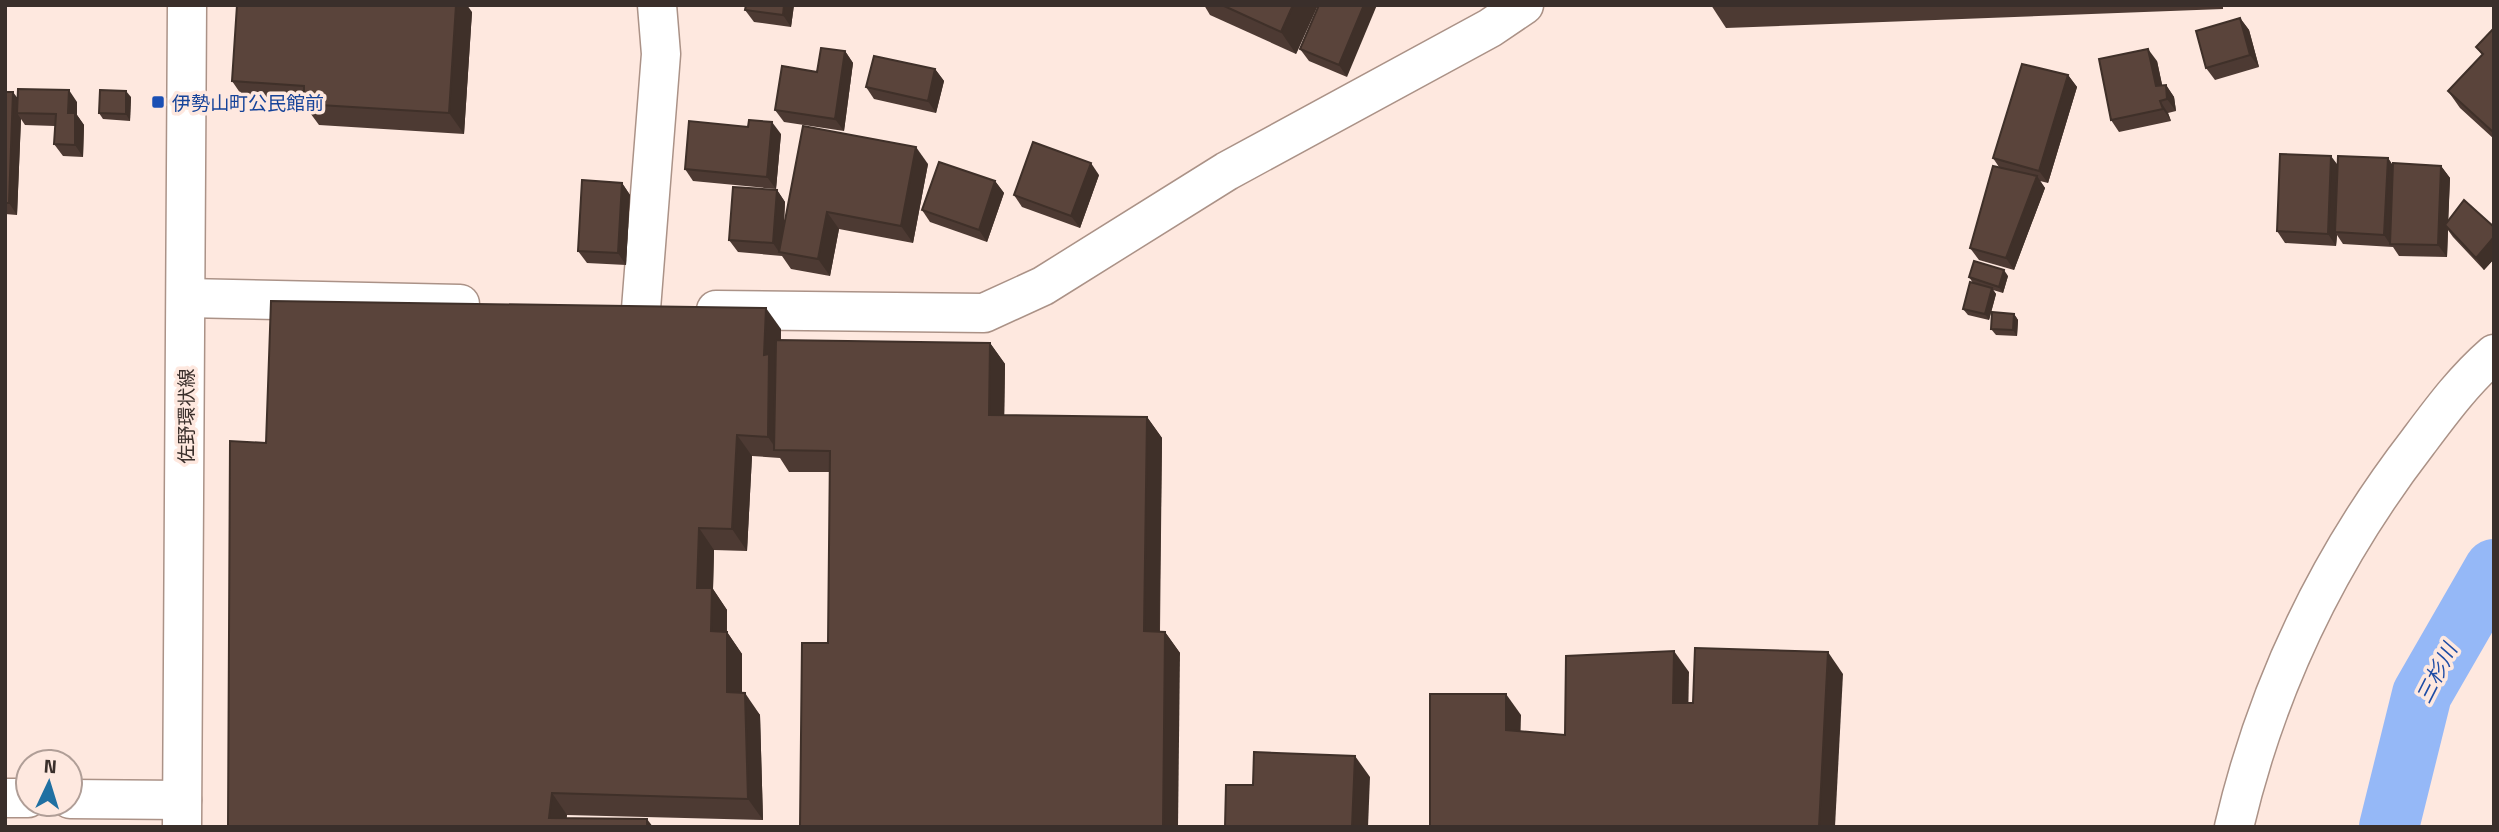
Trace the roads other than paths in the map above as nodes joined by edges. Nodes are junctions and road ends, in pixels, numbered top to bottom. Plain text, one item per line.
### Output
1 (187, 5) edge
2 (657, 5) edge
3 (1524, 5) edge
4 (186, 298) junction
5 (489, 305) edge
6 (599, 308) edge
7 (641, 309) junction
8 (2494, 354) edge
9 (84, 801) edge
10 (182, 813) edge
11 (2234, 827) edge

1 - 4 street, 佐野環状線
2 - 7 street
3 - 7 street
4 - 5 street
4 - 10 street, 佐野環状線
6 - 7 street
8 - 11 street
9 - 10 street

